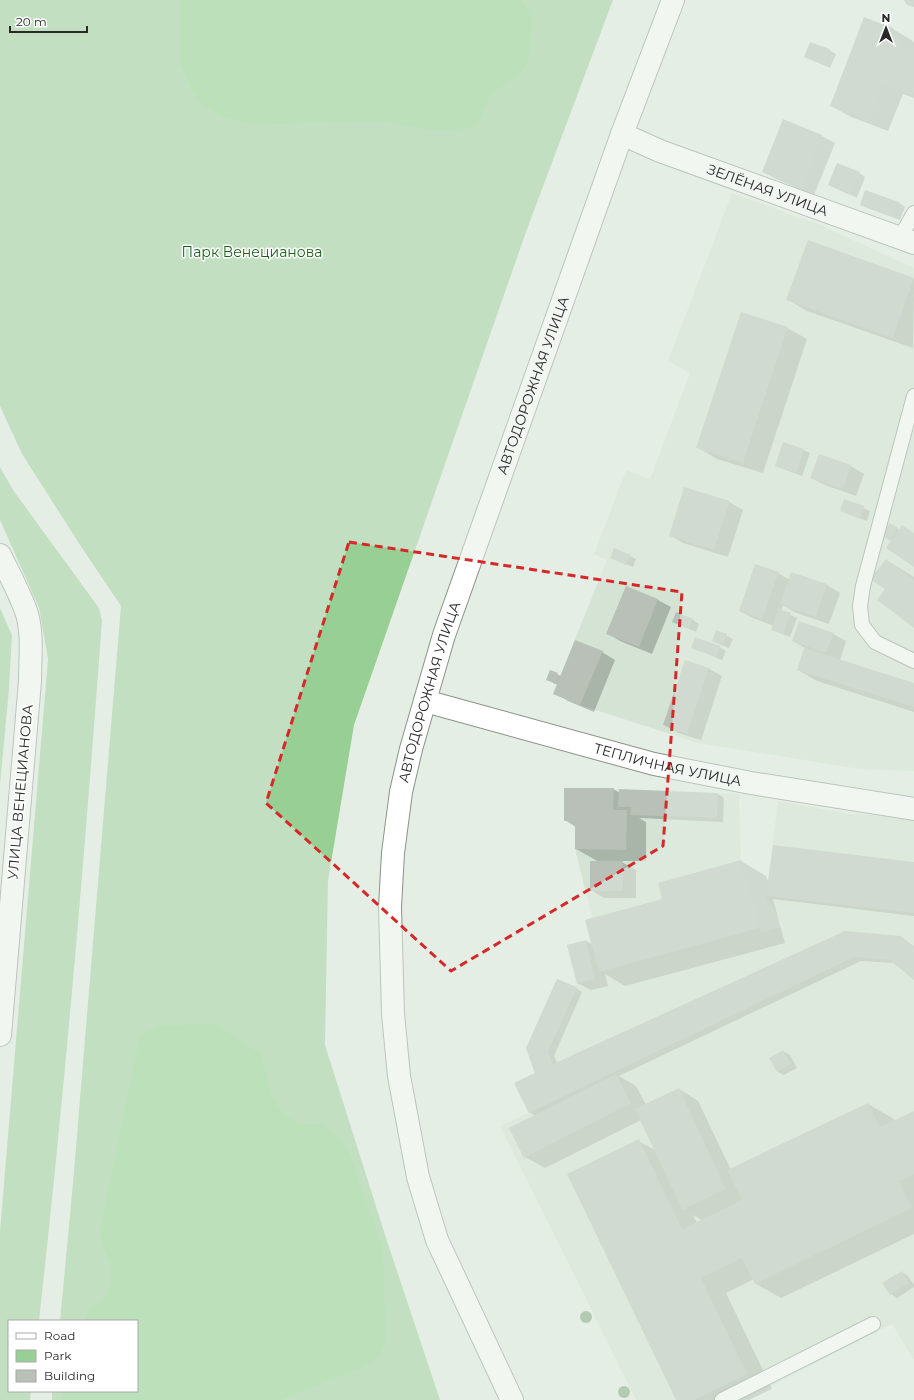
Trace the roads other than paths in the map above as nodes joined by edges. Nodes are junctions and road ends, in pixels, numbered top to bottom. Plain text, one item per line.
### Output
1 (673, 0) edge
2 (622, 134) junction
3 (914, 213) edge
4 (907, 240) edge
5 (914, 396) edge
6 (0, 555) edge
7 (914, 661) edge
8 (425, 700) junction
9 (914, 809) edge
10 (0, 1035) edge
11 (873, 1324) dead end
12 (512, 1400) edge
13 (722, 1400) edge

1 - 2 main road, АВТОДОРОЖНАЯ УЛИЦА
2 - 4 main road, ЗЕЛЁНАЯ УЛИЦА
2 - 8 main road, АВТОДОРОЖНАЯ УЛИЦА
3 - 4 lane
5 - 7 lane
6 - 10 main road, УЛИЦА ВЕНЕЦИАНОВА
8 - 9 main road, ТЕПЛИЧНАЯ УЛИЦА
8 - 12 main road, АВТОДОРОЖНАЯ УЛИЦА
11 - 13 lane

